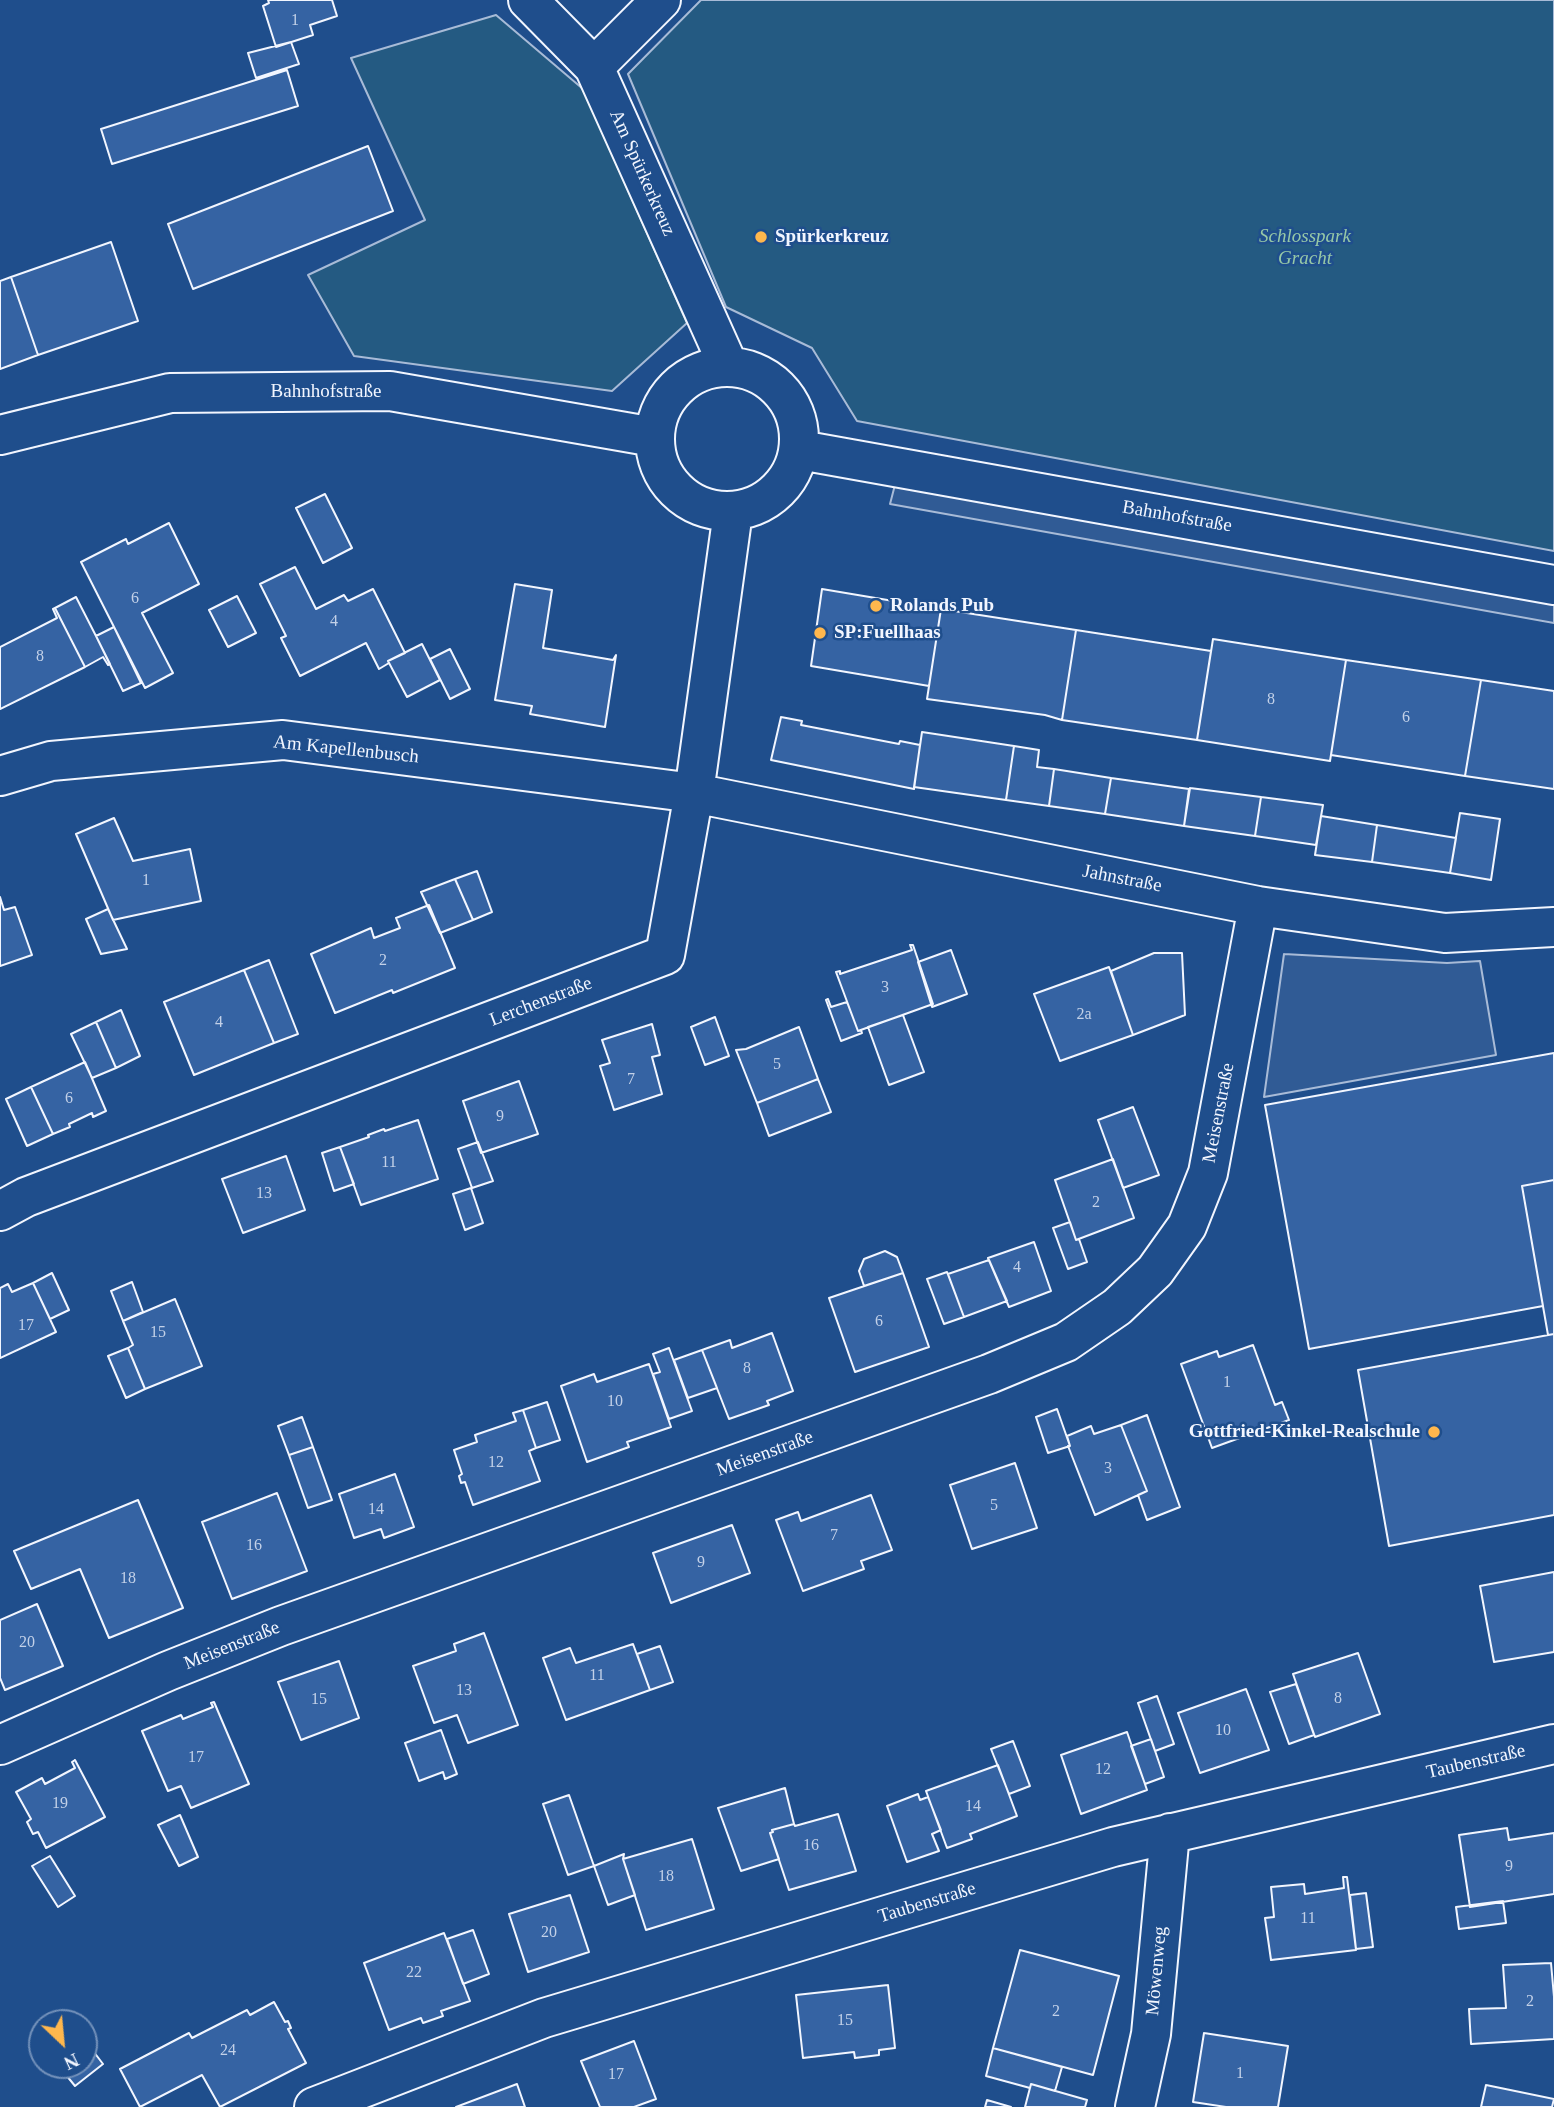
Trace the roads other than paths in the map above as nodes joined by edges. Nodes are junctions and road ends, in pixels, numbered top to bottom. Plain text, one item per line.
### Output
1 (528, 0) edge
2 (661, 0) edge
3 (594, 67) junction
4 (728, 365) junction
5 (0, 435) edge
6 (654, 437) junction
7 (800, 450) junction
8 (733, 512) junction
9 (1554, 585) edge
10 (0, 776) edge
11 (694, 793) junction
12 (1258, 906) junction
13 (1554, 927) edge
14 (0, 1211) edge
15 (1554, 1744) edge
16 (0, 1745) edge
17 (1170, 1833) junction
18 (314, 2107) edge
19 (1135, 2107) edge

1 - 3 street, Am Spürkerkreuz
2 - 3 street
3 - 4 street, Am Spürkerkreuz
4 - 6 street
4 - 7 street
5 - 6 street, Bahnhofstraße
6 - 8 street
7 - 8 street
7 - 9 street, Bahnhofstraße
8 - 11 street, Lerchenstraße
10 - 11 street, Am Kapellenbusch
11 - 12 street, Jahnstraße
11 - 14 street, Lerchenstraße
12 - 13 street, Jahnstraße
12 - 16 street, Meisenstraße
15 - 17 street, Taubenstraße
17 - 18 street, Taubenstraße
17 - 19 street, Möwenweg

